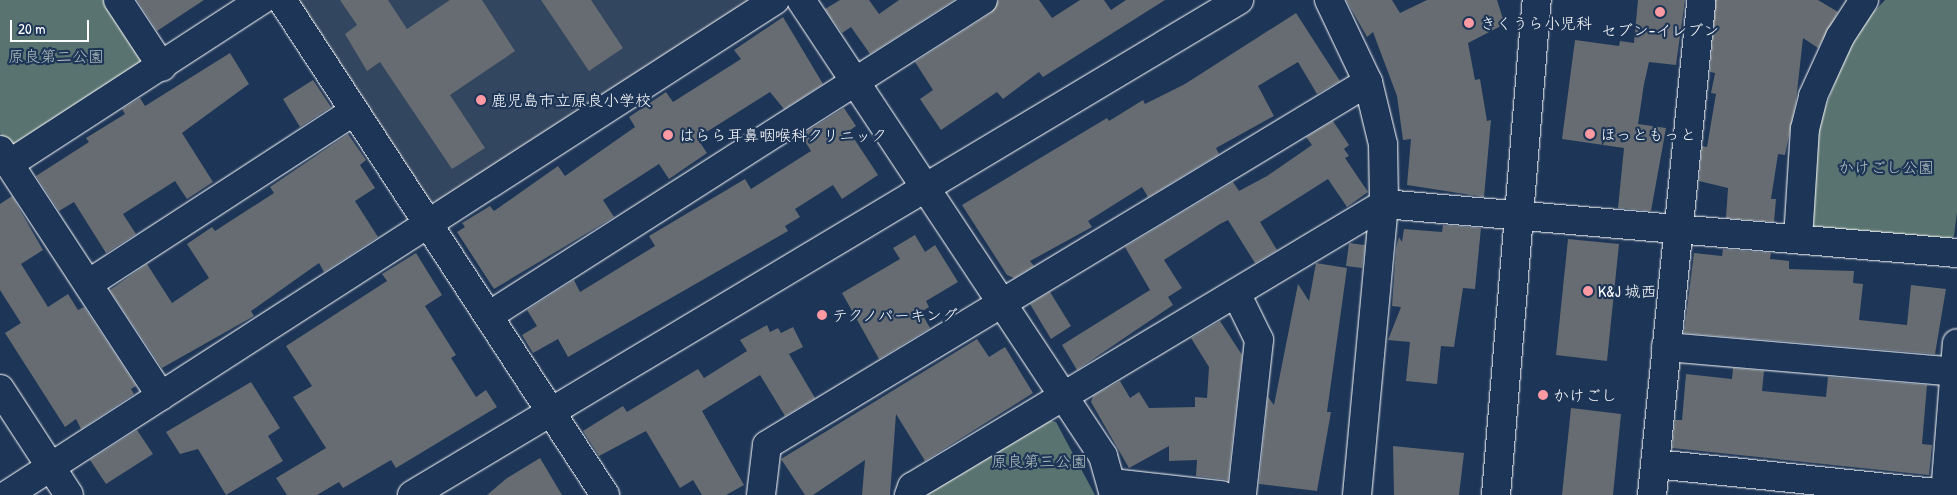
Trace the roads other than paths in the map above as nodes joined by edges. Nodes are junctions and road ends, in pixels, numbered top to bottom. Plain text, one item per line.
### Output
1 (118, 0) edge
2 (262, 0) edge
3 (282, 0) edge
4 (775, 0) edge
5 (801, 0) edge
6 (983, 0) edge
7 (1239, 0) edge
8 (1329, 0) edge
9 (1537, 0) edge
10 (1701, 0) edge
11 (1864, 0) edge
12 (162, 67) junction
13 (1368, 82) junction
14 (856, 83) junction
15 (354, 111) junction
16 (4, 157) edge
17 (924, 188) junction
18 (1384, 204) junction
19 (1521, 216) junction
20 (427, 226) junction
21 (1676, 230) junction
22 (1798, 240) junction
23 (1957, 253) edge
24 (88, 284) junction
25 (1236, 293) junction
26 (1001, 304) junction
27 (490, 315) junction
28 (1957, 343) edge
29 (1666, 347) junction
30 (1955, 372) junction
31 (0, 389) edge
32 (161, 396) junction
33 (1063, 397) junction
34 (552, 412) junction
35 (1655, 464) junction
36 (50, 467) junction
37 (1113, 489) edge
38 (1950, 494) edge
39 (6, 495) edge
40 (68, 495) edge
41 (412, 495) edge
42 (605, 495) edge
43 (761, 495) edge
44 (910, 495) edge
45 (1221, 495) edge
46 (1242, 495) edge
47 (1357, 495) edge
48 (1496, 495) edge
49 (1652, 495) edge

1 - 12 street
2 - 12 street
3 - 15 street
4 - 20 street
5 - 14 street
6 - 14 street
7 - 17 street
8 - 13 street
9 - 19 street
10 - 21 street
11 - 22 street
12 - 16 street
13 - 18 street
13 - 26 street
14 - 17 street
14 - 27 street
15 - 20 street
15 - 24 street
16 - 24 street
17 - 26 street
17 - 34 street
18 - 19 street
18 - 25 street
18 - 47 street
19 - 21 street
19 - 48 street
20 - 27 street
20 - 32 street
21 - 22 street
21 - 29 street
22 - 23 street
24 - 32 street
25 - 33 street
25 - 46 street
26 - 33 street
26 - 43 street
27 - 34 street
28 - 30 street
29 - 30 street
29 - 35 street
30 - 38 street
31 - 36 street
32 - 36 street
33 - 37 street
33 - 44 street
34 - 41 street
34 - 42 street
35 - 38 street
35 - 49 street
36 - 39 street
36 - 40 street
37 - 45 street

